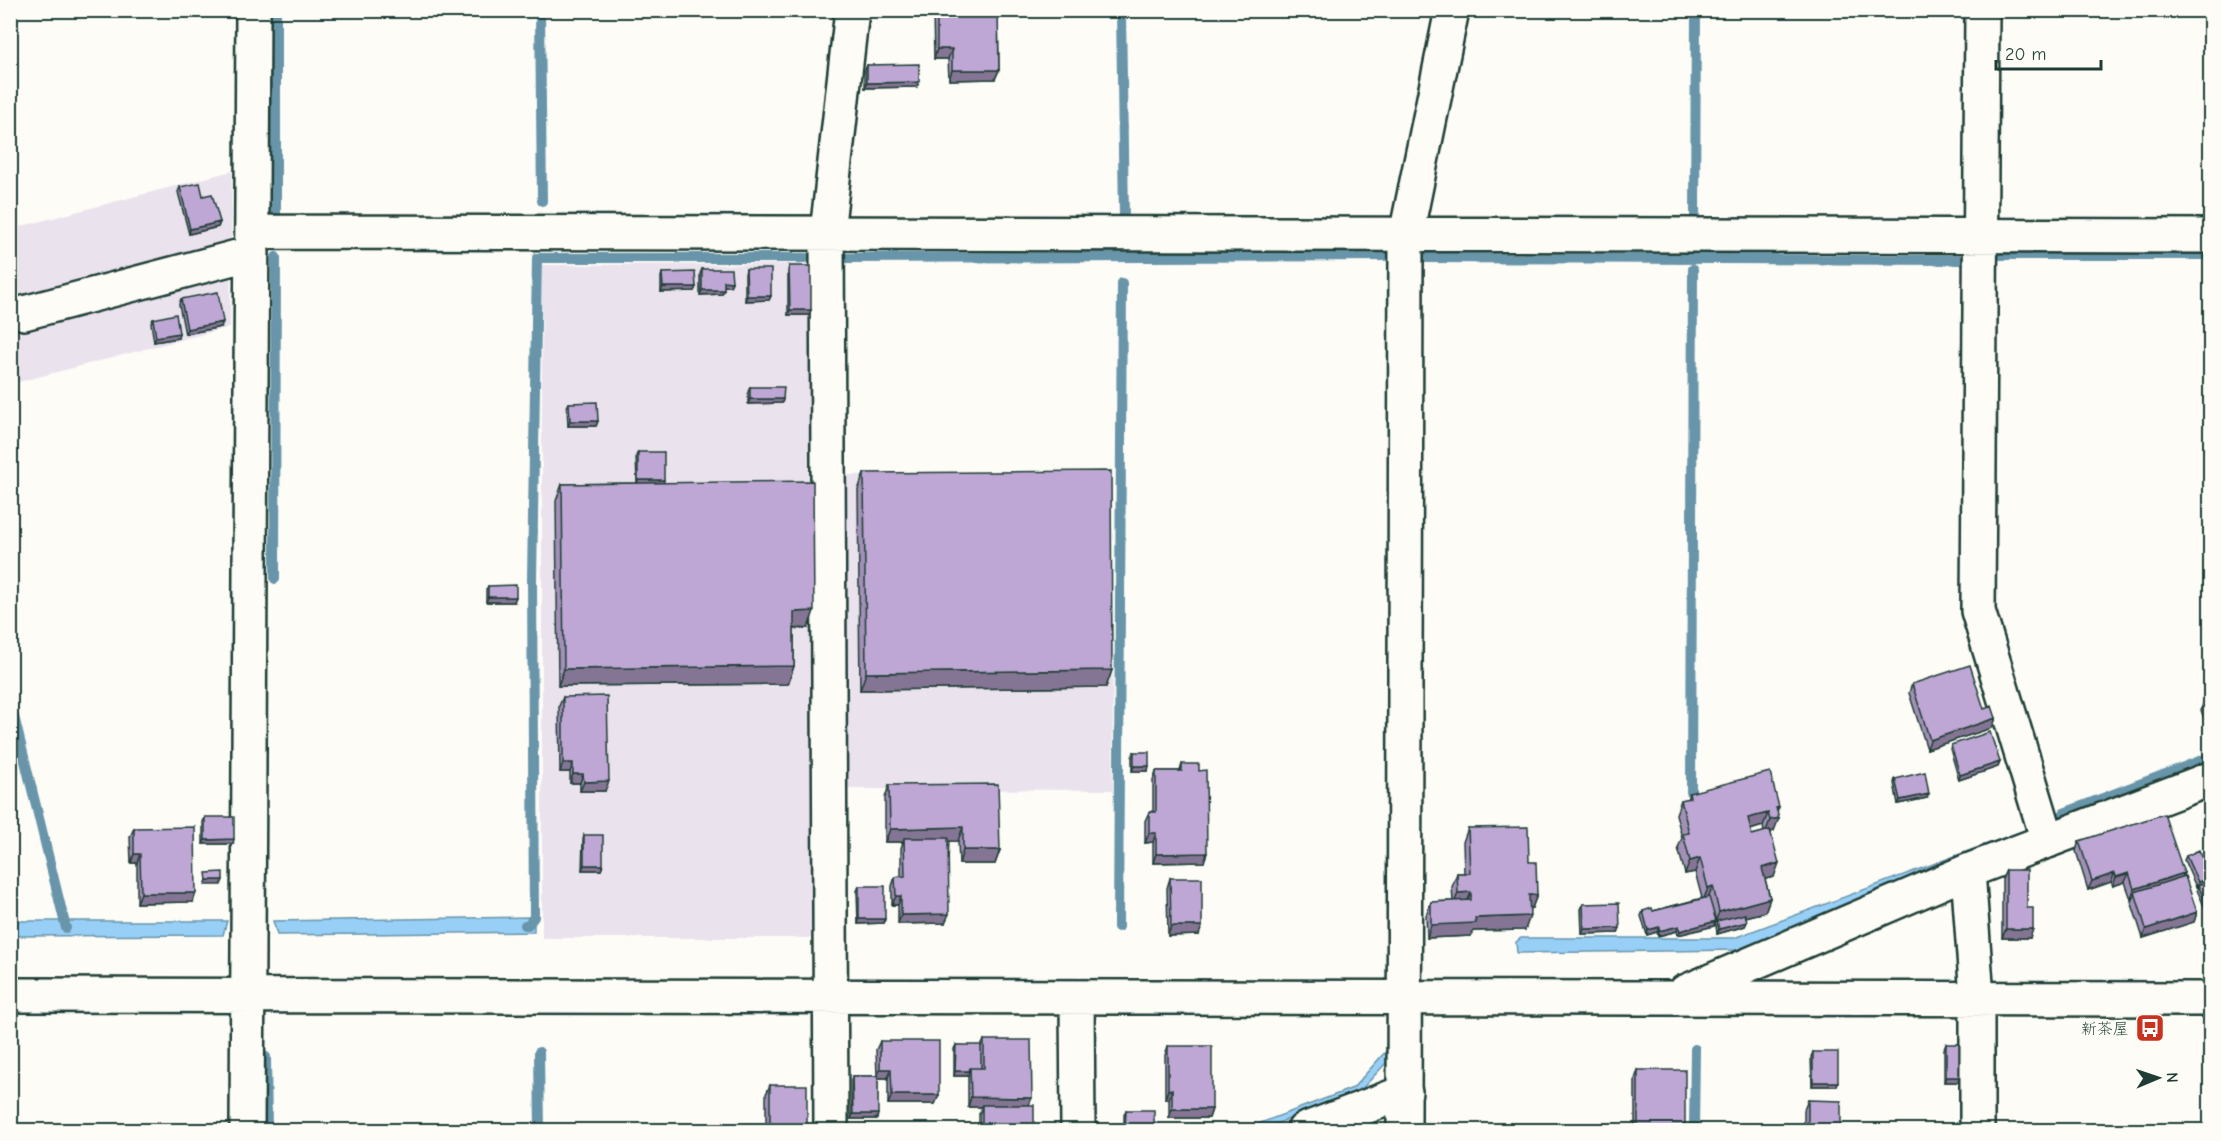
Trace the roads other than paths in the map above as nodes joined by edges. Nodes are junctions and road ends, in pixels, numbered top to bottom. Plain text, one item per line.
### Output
1 (253, 10) edge
2 (852, 10) edge
3 (1452, 10) edge
4 (1983, 10) edge
5 (827, 233) junction
6 (1406, 234) junction
7 (1982, 236) junction
8 (2211, 236) edge
9 (252, 243) junction
10 (24, 313) dead end
11 (2211, 779) edge
12 (2048, 841) junction
13 (1968, 871) junction
14 (10, 995) edge
15 (249, 995) junction
16 (831, 996) junction
17 (1077, 997) junction
18 (1405, 997) junction
19 (1673, 997) junction
20 (1977, 998) junction
21 (2211, 999) edge
22 (1405, 1092) junction
23 (247, 1131) edge
24 (831, 1131) edge
25 (1078, 1131) edge
26 (1304, 1131) edge
27 (1404, 1131) edge
28 (1977, 1131) edge

1 - 9 street
2 - 5 street
3 - 6 street
4 - 7 street
5 - 6 street
5 - 9 street
5 - 16 street
6 - 7 street
6 - 18 street
7 - 8 street
7 - 12 street
9 - 10 street
9 - 15 street
11 - 12 street
12 - 13 street
13 - 19 street
13 - 20 street
14 - 15 street
15 - 16 street
15 - 23 street
16 - 17 street
16 - 24 street
17 - 18 street
17 - 25 street
18 - 19 street
18 - 22 street
19 - 20 street
20 - 21 street
20 - 28 street
22 - 26 street
22 - 27 street

